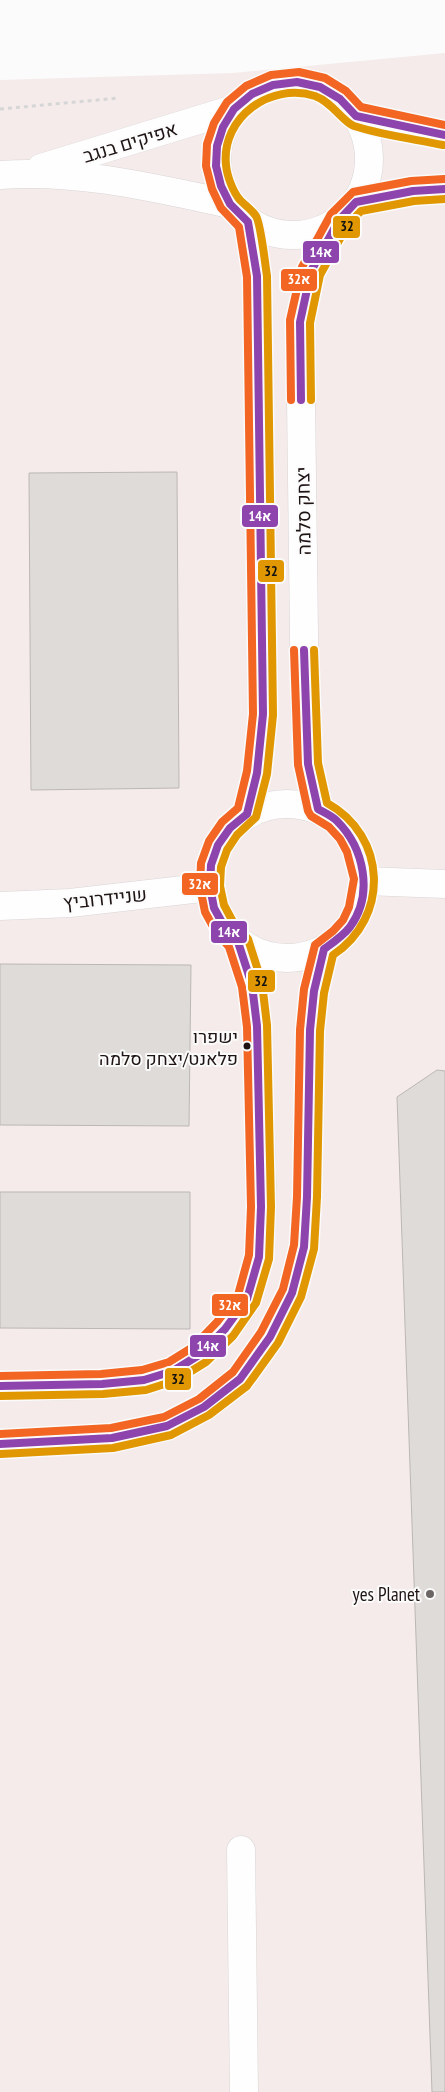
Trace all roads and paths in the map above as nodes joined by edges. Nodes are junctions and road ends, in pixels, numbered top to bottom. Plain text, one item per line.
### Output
1 (119, 98) dead end
2 (0, 109) edge
3 (234, 109) junction
4 (356, 116) junction
5 (445, 135) edge
6 (12, 174) edge
7 (445, 189) edge
8 (348, 211) junction
9 (239, 213) junction
10 (318, 809) junction
11 (247, 814) junction
12 (365, 881) junction
13 (445, 884) edge
14 (210, 887) junction
15 (0, 906) edge
16 (238, 942) junction
17 (324, 949) junction
18 (0, 1386) edge
19 (0, 1444) edge
20 (241, 1850) dead end
21 (244, 2092) edge

1 - 2 path
3 - 4 street
3 - 6 street, אפיקים בנגב
3 - 9 street
4 - 5 street
4 - 8 street
6 - 9 street, אפיקים בנגב
7 - 8 street
8 - 9 street
8 - 10 street, יצחק סלמה
9 - 11 street
10 - 11 street
10 - 12 street
11 - 14 street
12 - 13 street
12 - 17 street
14 - 15 street, שניידרוביץ
14 - 16 street
16 - 17 street
16 - 18 street
17 - 19 street
20 - 21 street

